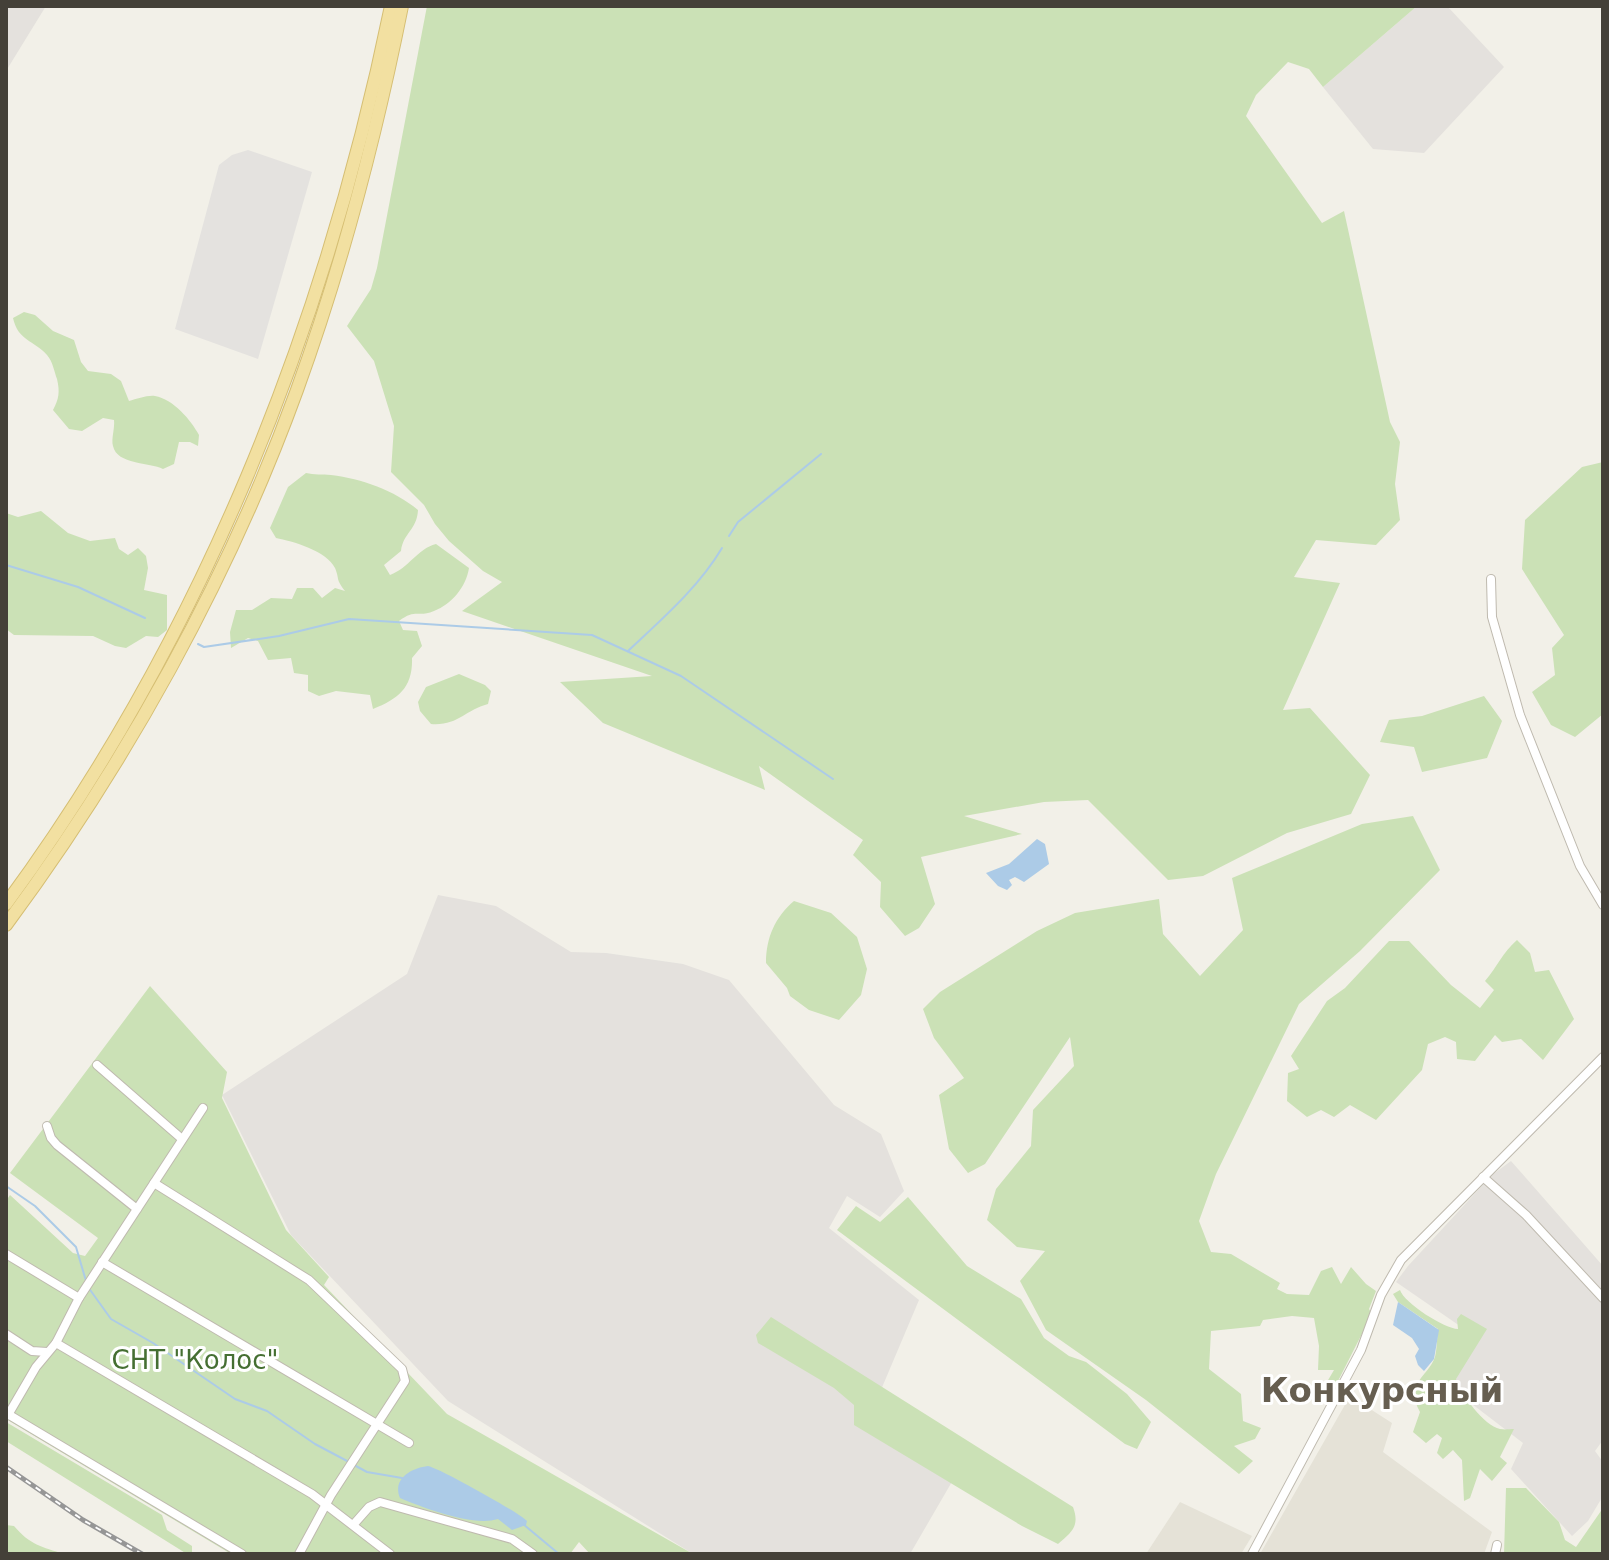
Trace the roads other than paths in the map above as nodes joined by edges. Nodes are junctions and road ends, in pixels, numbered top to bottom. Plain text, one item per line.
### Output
1 (391, 6) edge
2 (402, 6) edge
3 (1491, 579) dead end
4 (6, 904) edge
5 (1603, 905) edge
6 (6, 925) edge
7 (1603, 1057) edge
8 (97, 1065) dead end
9 (203, 1108) dead end
10 (47, 1126) dead end
11 (182, 1139) junction
12 (1483, 1177) junction
13 (154, 1183) junction
14 (137, 1209) junction
15 (6, 1254) edge
16 (102, 1262) junction
17 (79, 1298) junction
18 (1603, 1298) edge
19 (6, 1334) edge
20 (56, 1343) junction
21 (48, 1351) junction
22 (7, 1414) edge
23 (377, 1425) junction
24 (409, 1443) dead end
25 (327, 1505) junction
26 (354, 1524) junction
27 (242, 1554) edge
28 (299, 1554) edge
29 (390, 1554) edge
30 (533, 1554) edge
31 (1252, 1554) edge

1 - 4 main road
2 - 6 main road
3 - 5 street
7 - 12 street
8 - 11 street
9 - 11 street
10 - 14 street
11 - 13 street
12 - 18 street
12 - 31 street
13 - 14 street
13 - 23 street
14 - 16 street
15 - 17 street
16 - 17 street
16 - 23 street
17 - 20 street
19 - 21 street
20 - 21 street
20 - 25 street
21 - 22 street
22 - 27 street
23 - 24 street
23 - 25 street
25 - 26 street
25 - 28 street
26 - 29 street
26 - 30 street

